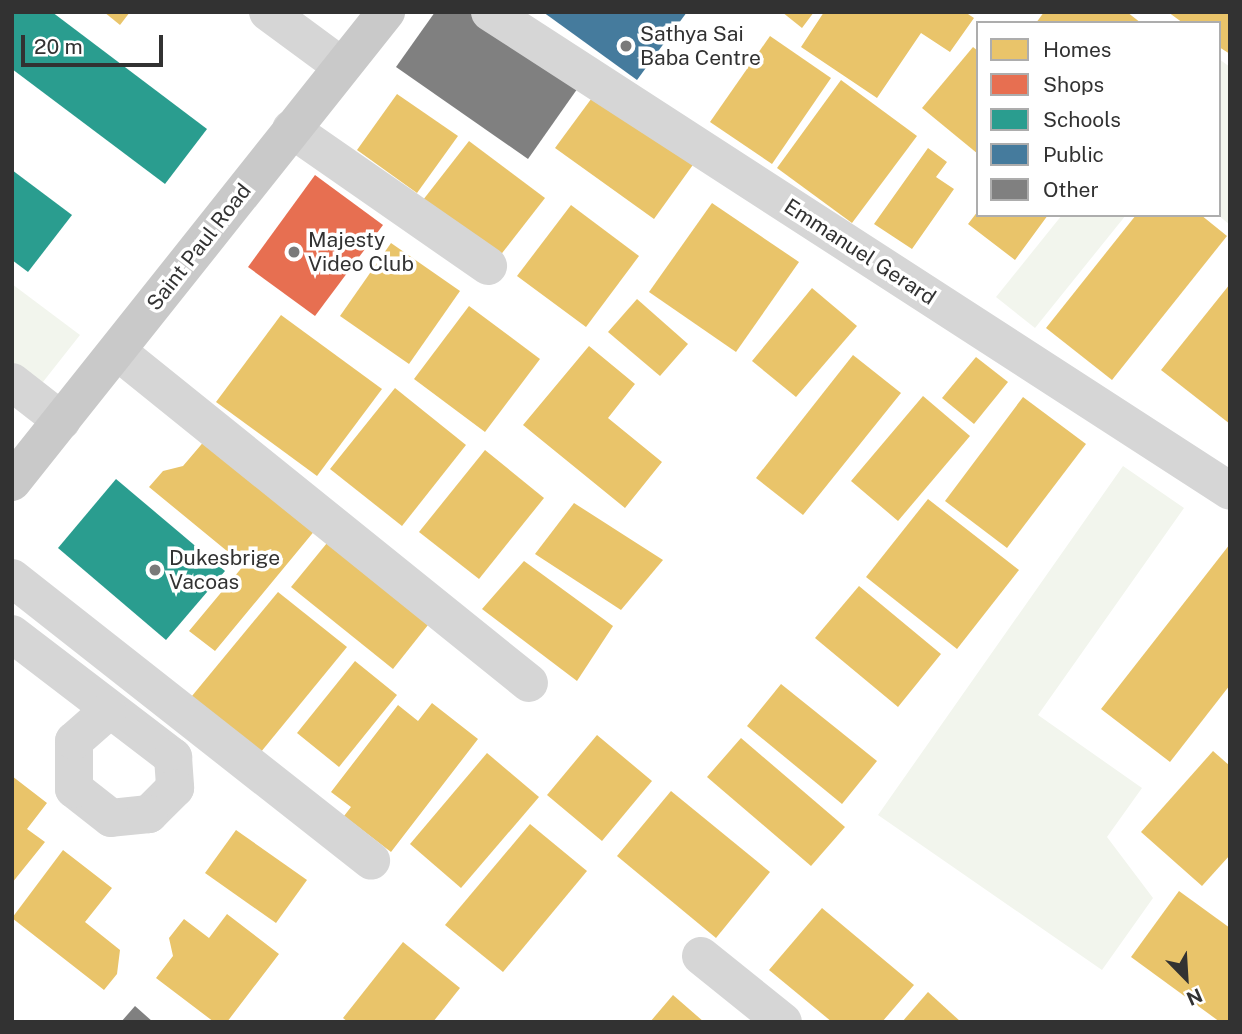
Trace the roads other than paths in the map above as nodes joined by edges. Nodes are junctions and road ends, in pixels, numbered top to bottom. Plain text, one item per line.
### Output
1 (268, 12) edge
2 (386, 12) edge
3 (490, 12) edge
4 (340, 65) junction
5 (291, 129) junction
6 (488, 266) dead end
7 (117, 351) junction
8 (12, 382) edge
9 (62, 421) junction
10 (12, 482) edge
11 (1228, 486) edge
12 (12, 578) edge
13 (12, 634) edge
14 (529, 683) dead end
15 (108, 711) dead end
16 (371, 860) dead end
17 (701, 956) dead end
18 (783, 1022) edge

1 - 4 street
2 - 4 main road, Saint Paul Road
3 - 11 street, Emmanuel Gerard
4 - 5 main road, Saint Paul Road
5 - 6 street
5 - 7 main road, Saint Paul Road
7 - 9 main road, Saint Paul Road
7 - 14 street
8 - 9 street
9 - 10 main road, Saint Paul Road
12 - 16 street
13 - 15 street
17 - 18 street

